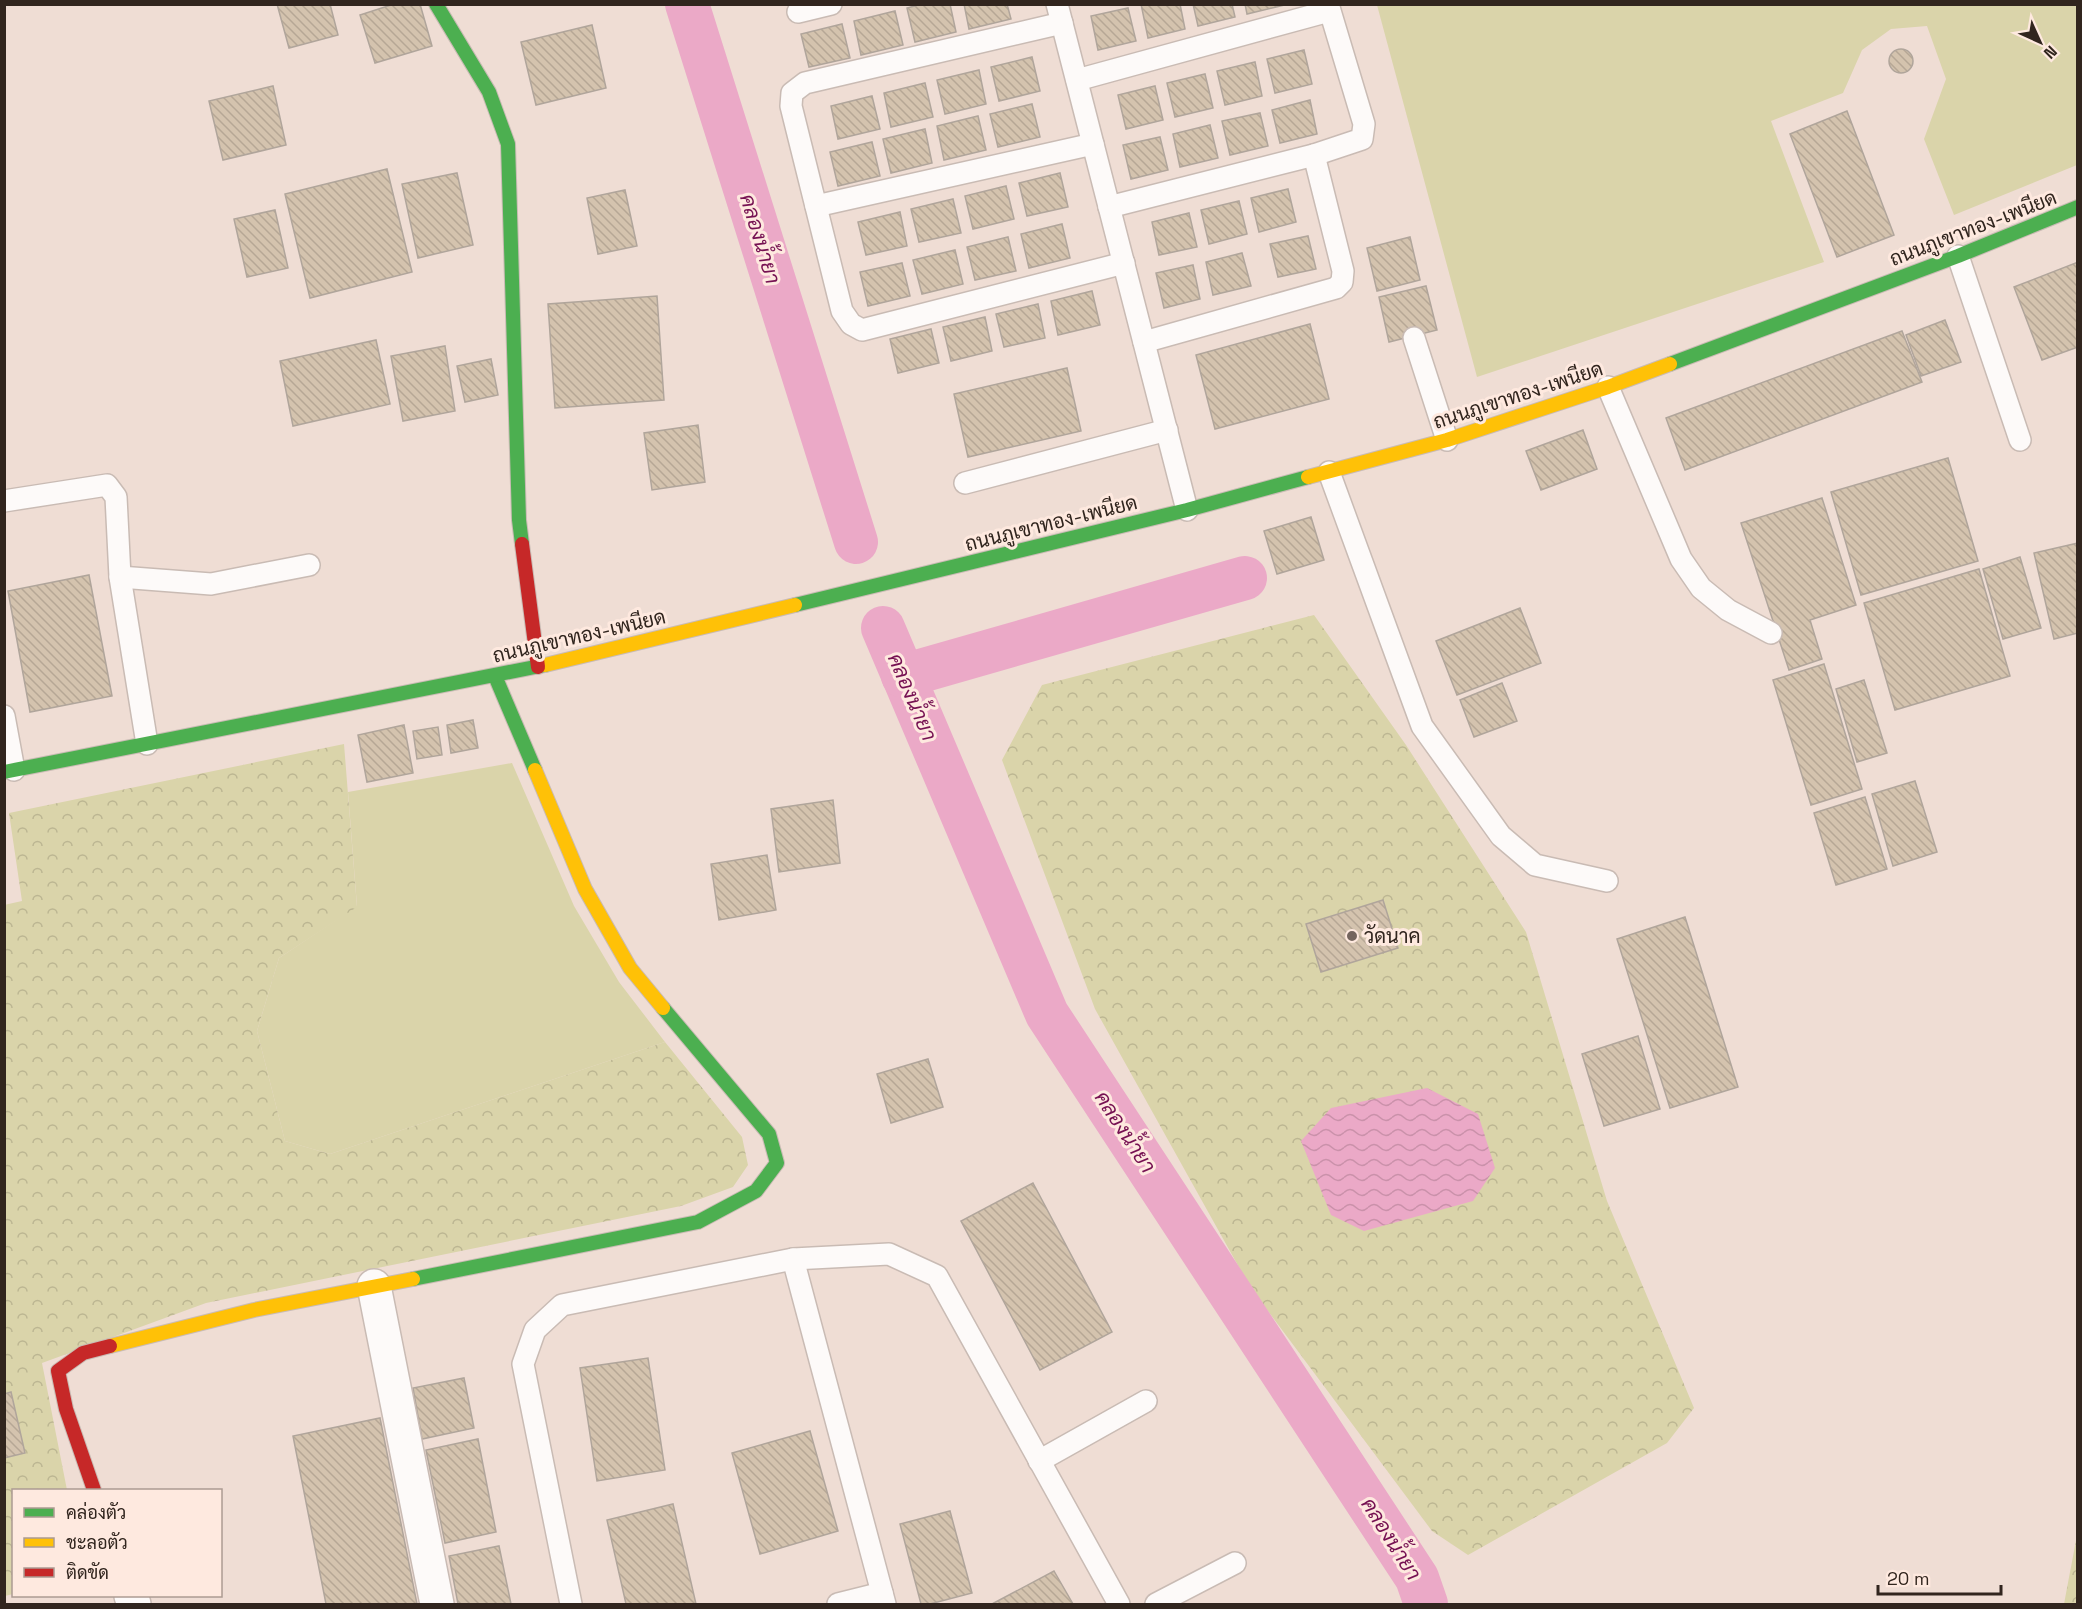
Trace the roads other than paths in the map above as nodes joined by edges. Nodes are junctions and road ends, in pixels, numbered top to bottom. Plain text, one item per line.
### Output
1 (436, 4) edge
2 (831, 4) edge
3 (1328, 8) edge
4 (798, 12) dead end
5 (1059, 14) edge
6 (1077, 80) junction
7 (1093, 144) junction
8 (1314, 155) junction
9 (816, 206) junction
10 (1109, 207) junction
11 (2078, 207) edge
12 (1958, 256) junction
13 (1124, 263) junction
14 (1414, 338) dead end
15 (1144, 342) junction
16 (1608, 387) junction
17 (1167, 430) junction
18 (1447, 440) junction
19 (2020, 441) dead end
20 (1329, 472) junction
21 (965, 483) dead end
22 (4, 501) edge
23 (1187, 510) junction
24 (309, 565) dead end
25 (120, 577) junction
26 (1771, 633) dead end
27 (538, 667) junction
28 (495, 676) junction
29 (4, 716) edge
30 (147, 744) junction
31 (9, 771) edge
32 (1607, 881) dead end
33 (793, 1259) junction
34 (374, 1286) junction
35 (1146, 1401) dead end
36 (1039, 1461) junction
37 (93, 1489) edge
38 (1235, 1563) dead end
39 (883, 1599) edge
40 (437, 1605) edge
41 (571, 1605) edge
42 (838, 1605) edge
43 (1119, 1605) edge
44 (1156, 1605) edge

1 - 27 main road
2 - 4 lane
3 - 6 lane
3 - 8 lane
5 - 6 lane
5 - 9 lane
6 - 7 lane
7 - 9 lane
7 - 10 lane
8 - 10 lane
8 - 15 lane
9 - 13 lane
10 - 13 lane
11 - 12 main road, ถนนภูเขาทอง-เพนียด
12 - 16 main road, ถนนภูเขาทอง-เพนียด
12 - 19 lane
13 - 15 lane
14 - 18 lane
15 - 17 lane
16 - 18 main road, ถนนภูเขาทอง-เพนียด
16 - 26 lane
17 - 21 lane
17 - 23 lane
18 - 20 main road, ถนนภูเขาทอง-เพนียด
20 - 23 main road, ถนนภูเขาทอง-เพนียด
20 - 32 lane
22 - 25 lane
23 - 27 main road, ถนนภูเขาทอง-เพนียด
24 - 25 lane
25 - 30 lane
27 - 28 main road, ถนนภูเขาทอง-เพนียด
28 - 30 main road, ถนนภูเขาทอง-เพนียด
28 - 34 main road
29 - 31 lane
30 - 31 main road, ถนนภูเขาทอง-เพนียด
33 - 36 lane
33 - 39 lane
33 - 41 lane
34 - 37 main road
34 - 40 street
35 - 36 lane
36 - 43 lane
38 - 44 lane
39 - 42 lane

